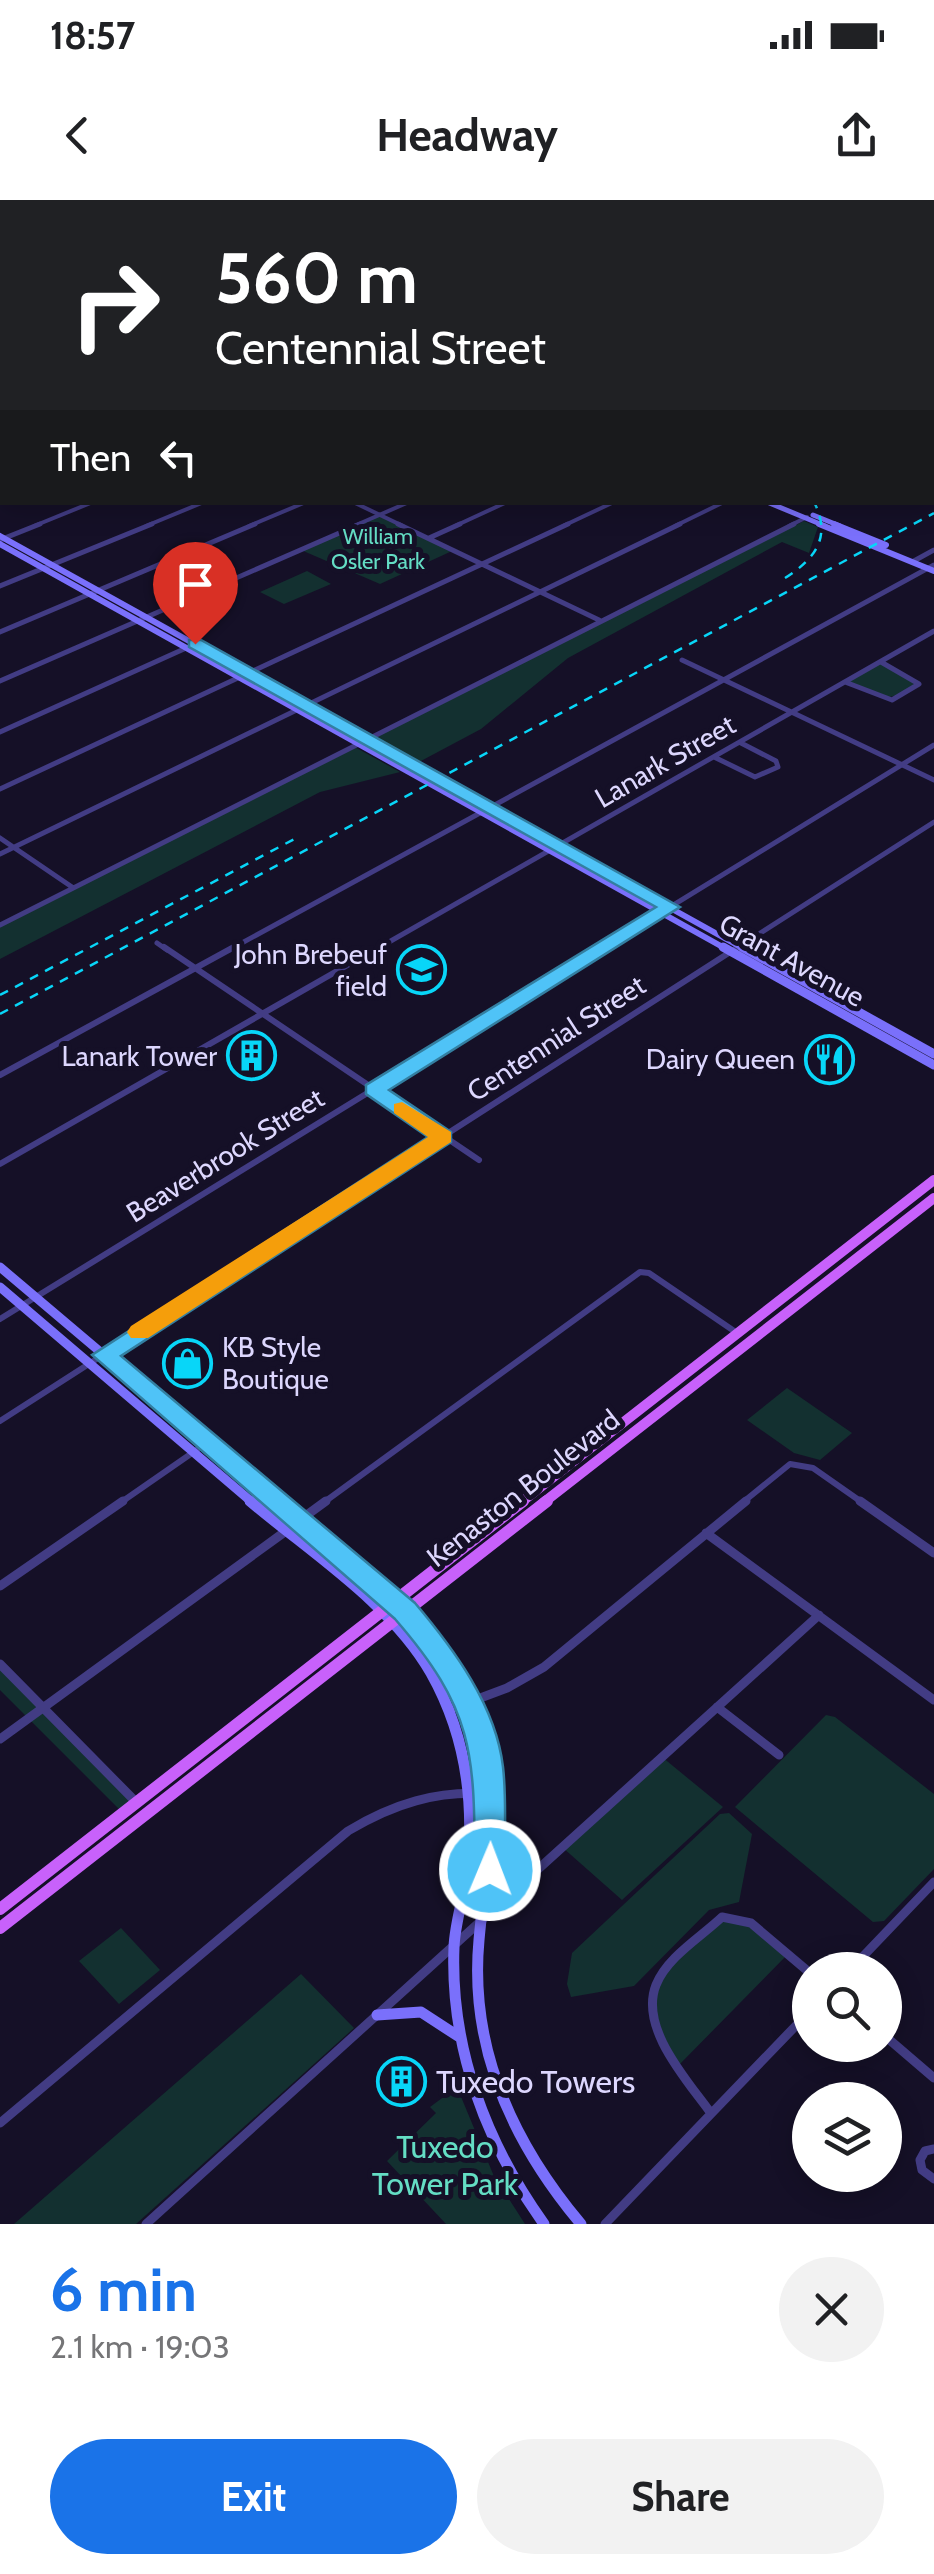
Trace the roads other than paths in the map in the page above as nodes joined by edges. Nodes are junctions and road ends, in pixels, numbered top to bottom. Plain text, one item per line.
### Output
1 (86, 505) edge
2 (197, 505) edge
3 (299, 505) edge
4 (358, 505) edge
5 (402, 505) edge
6 (501, 505) edge
7 (608, 505) edge
8 (718, 505) edge
9 (776, 505) edge
10 (788, 505) edge
11 (380, 515) junction
12 (808, 516) junction
13 (1, 539) edge
14 (428, 539) junction
15 (934, 550) edge
16 (915, 560) junction
17 (52, 564) junction
18 (481, 565) junction
19 (932, 567) edge
20 (43, 568) junction
21 (0, 586) edge
22 (99, 590) junction
23 (539, 592) junction
24 (90, 594) junction
25 (143, 618) junction
26 (600, 621) junction
27 (0, 632) edge
28 (932, 634) edge
29 (195, 644) junction
30 (186, 648) junction
31 (682, 660) dead end
32 (880, 662) junction
33 (243, 676) junction
34 (724, 680) junction
35 (0, 681) edge
36 (844, 682) junction
37 (301, 708) junction
38 (793, 712) junction
39 (0, 732) edge
40 (367, 739) junction
41 (740, 742) junction
42 (358, 744) junction
43 (934, 745) edge
44 (713, 757) junction
45 (902, 765) junction
46 (934, 780) edge
47 (0, 789) edge
48 (490, 807) junction
49 (481, 812) junction
50 (934, 822) edge
51 (0, 838) edge
52 (14, 847) junction
53 (554, 848) junction
54 (0, 854) edge
55 (73, 888) junction
56 (666, 910) junction
57 (0, 924) edge
58 (157, 943) dead end
59 (736, 949) junction
60 (195, 968) junction
61 (262, 1014) junction
62 (934, 1054) edge
63 (934, 1064) edge
64 (0, 1075) edge
65 (374, 1090) junction
66 (443, 1137) junction
67 (479, 1160) dead end
68 (0, 1164) edge
69 (934, 1180) edge
70 (934, 1198) edge
71 (0, 1267) edge
72 (0, 1287) edge
73 (36, 1298) junction
74 (22, 1306) junction
75 (0, 1319) edge
76 (737, 1333) junction
77 (104, 1355) junction
78 (90, 1364) junction
79 (0, 1422) edge
80 (208, 1442) junction
81 (193, 1452) junction
82 (299, 1521) junction
83 (285, 1531) junction
84 (706, 1533) junction
85 (934, 1554) edge
86 (0, 1586) edge
87 (400, 1607) junction
88 (819, 1615) junction
89 (387, 1618) junction
90 (0, 1664) edge
91 (934, 1700) edge
92 (470, 1703) junction
93 (43, 1707) junction
94 (717, 1707) junction
95 (451, 1709) junction
96 (0, 1739) edge
97 (779, 1755) dead end
98 (471, 1792) junction
99 (490, 1794) junction
100 (137, 1802) junction
101 (490, 1870) junction
102 (523, 1882) junction
103 (465, 1883) junction
104 (487, 1886) junction
105 (932, 1888) edge
106 (0, 1909) edge
107 (482, 1919) junction
108 (0, 1928) edge
109 (454, 1945) junction
110 (868, 1952) edge
111 (792, 1957) edge
112 (478, 1979) junction
113 (455, 1980) junction
114 (377, 2015) junction
115 (792, 2029) edge
116 (462, 2039) junction
117 (902, 2051) edge
118 (934, 2078) edge
119 (710, 2112) junction
120 (0, 2123) edge
121 (934, 2149) edge
122 (934, 2180) edge
123 (146, 2224) edge
124 (544, 2224) edge
125 (581, 2224) edge
126 (605, 2224) edge

1 - 13 street
2 - 17 street
3 - 22 street
4 - 11 street
5 - 11 street
6 - 14 street
7 - 18 street
8 - 23 street
9 - 12 main road
10 - 12 main road
11 - 14 street
11 - 25 street
12 - 16 main road
12 - 26 street
13 - 17 main road, Grant Avenue
13 - 20 main road, Grant Avenue
14 - 18 street
15 - 16 street
16 - 19 main road
17 - 20 street
17 - 22 main road, Grant Avenue
18 - 23 street
18 - 33 street
19 - 34 street
20 - 21 street
20 - 24 main road, Grant Avenue
22 - 24 street
22 - 25 main road, Grant Avenue
23 - 26 street
23 - 37 street
24 - 25 main road, Grant Avenue
24 - 27 street
25 - 29 main road, Grant Avenue
25 - 30 main road, Grant Avenue
25 - 35 street
26 - 40 street
28 - 32 street, Lanark Street
29 - 30 street
29 - 33 main road, Grant Avenue
30 - 33 main road, Grant Avenue
30 - 39 street
31 - 34 street
32 - 36 street, Lanark Street
32 - 36 street
33 - 37 main road, Grant Avenue
33 - 47 street
34 - 38 street
34 - 48 street
36 - 38 street, Lanark Street
37 - 40 main road, Grant Avenue
37 - 42 main road, Grant Avenue
37 - 52 street
38 - 41 street, Lanark Street
38 - 45 street
40 - 42 street
40 - 48 main road, Grant Avenue
41 - 44 street, Lanark Street
41 - 44 street
42 - 49 main road, Grant Avenue
42 - 55 street
43 - 45 street, Beaverbrook Street
44 - 53 street, Lanark Street
45 - 46 street
45 - 56 street, Beaverbrook Street
48 - 49 street
48 - 53 main road, Grant Avenue
49 - 53 main road, Grant Avenue
49 - 60 street
50 - 59 street, Centennial Street
51 - 52 street
52 - 54 street
52 - 55 street
53 - 56 main road, Grant Avenue
53 - 61 street, Lanark Street
55 - 57 street
56 - 59 main road, Grant Avenue
56 - 65 street, Beaverbrook Street
58 - 60 street
59 - 62 main road, Grant Avenue
59 - 63 main road, Grant Avenue
59 - 66 street, Centennial Street
60 - 61 street
60 - 64 street
61 - 65 street
61 - 68 street, Lanark Street
65 - 66 street
65 - 73 street, Beaverbrook Street
66 - 67 street
66 - 77 street, Centennial Street
69 - 76 main road, Kenaston Boulevard
70 - 87 main road, Kenaston Boulevard
71 - 73 main road
72 - 74 main road
73 - 74 street, Beaverbrook Street
73 - 77 main road
74 - 75 street, Beaverbrook Street
74 - 78 main road
76 - 82 street
76 - 87 main road, Kenaston Boulevard
77 - 78 street, Centennial Street
77 - 80 main road
78 - 79 street, Centennial Street
78 - 81 main road
80 - 81 street
80 - 82 main road
81 - 83 main road
81 - 86 street
82 - 83 street
82 - 87 main road
83 - 89 main road
83 - 93 street
84 - 85 street
84 - 88 street
84 - 92 street
87 - 89 main road, Kenaston Boulevard
87 - 92 main road
88 - 91 street
88 - 94 street
89 - 95 main road
89 - 100 main road, Kenaston Boulevard
89 - 108 main road, Kenaston Boulevard
90 - 93 street
92 - 95 street
92 - 99 main road
93 - 96 street
93 - 100 street
94 - 97 street
94 - 102 street
95 - 98 main road
98 - 99 street
98 - 103 main road
98 - 120 street
99 - 101 main road
100 - 106 main road, Kenaston Boulevard
101 - 102 main road
101 - 104 main road
102 - 107 street
103 - 104 main road
103 - 109 main road
104 - 107 main road
105 - 110 street
107 - 109 street
107 - 112 main road
109 - 113 main road
109 - 114 street
111 - 119 street
112 - 113 main road
112 - 125 main road
113 - 116 main road
114 - 116 main road
114 - 123 street
115 - 119 street
116 - 124 main road
117 - 118 street
119 - 126 street
121 - 122 street

